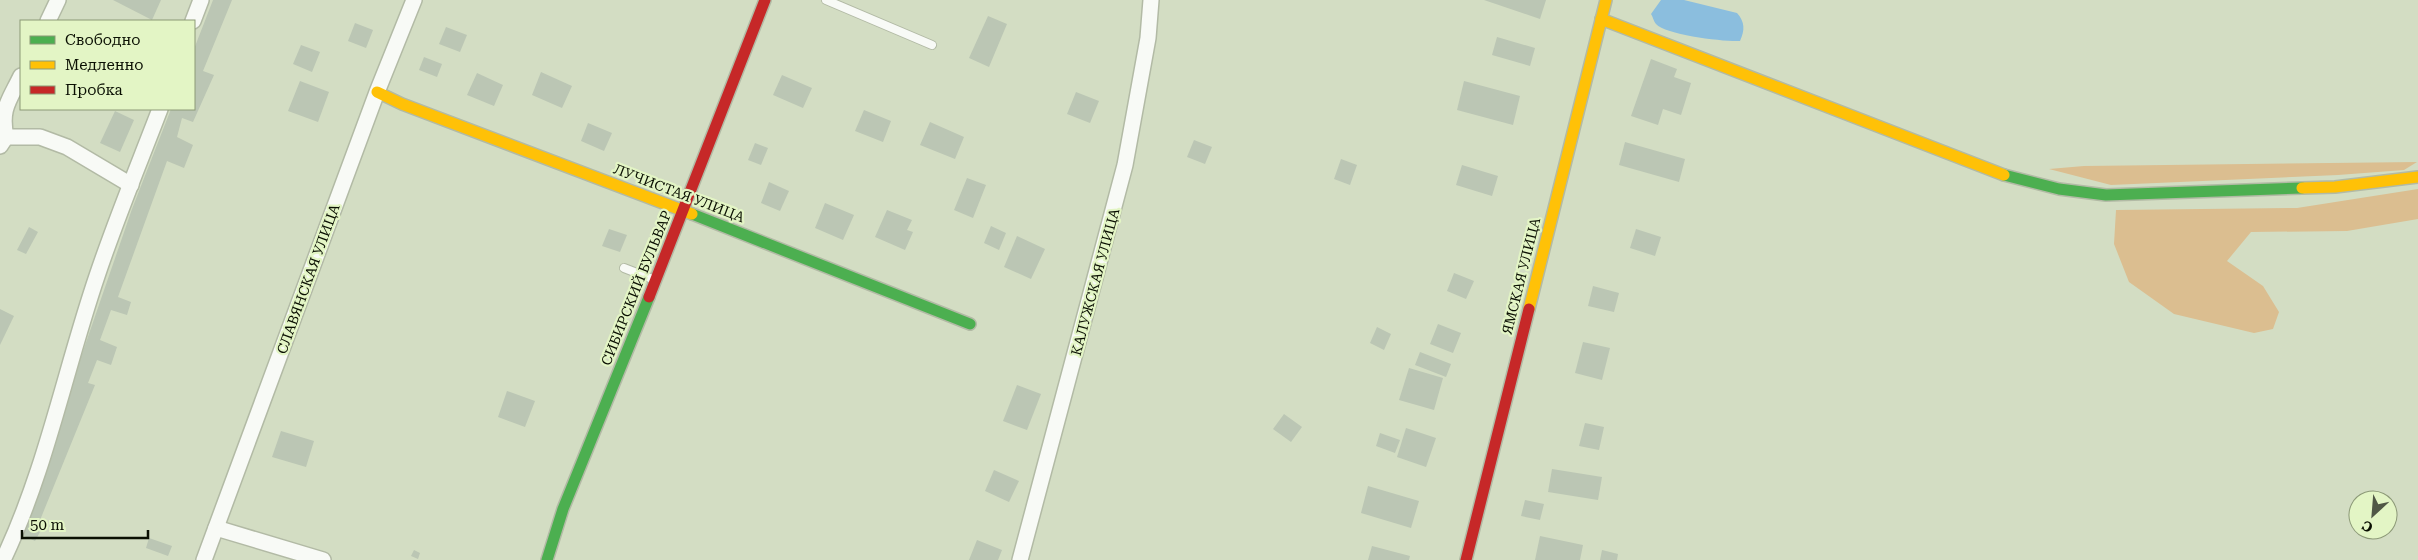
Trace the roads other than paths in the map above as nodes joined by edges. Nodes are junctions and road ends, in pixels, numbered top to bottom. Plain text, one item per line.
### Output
1 (58, 0) edge
2 (201, 0) edge
3 (414, 0) edge
4 (765, 0) edge
5 (826, 0) edge
6 (1151, 0) edge
7 (1606, 0) edge
8 (1601, 19) junction
9 (48, 20) edge
10 (193, 20) edge
11 (932, 46) dead end
12 (20, 78) edge
13 (377, 92) junction
14 (160, 110) edge
15 (3, 142) edge
16 (2418, 177) edge
17 (131, 185) junction
18 (684, 211) junction
19 (624, 268) dead end
20 (656, 281) junction
21 (970, 324) dead end
22 (216, 528) junction
23 (3, 560) edge
24 (204, 560) edge
25 (323, 560) edge
26 (547, 560) edge
27 (1020, 560) edge
28 (1466, 560) edge

1 - 9 street
2 - 10 street
3 - 13 street, СЛАВЯНСКАЯ УЛИЦА
4 - 18 street, СИБИРСКИЙ БУЛЬВАР
5 - 11 lane
6 - 27 street, КАЛУЖСКАЯ УЛИЦА
7 - 8 street, ЯМСКАЯ УЛИЦА
8 - 16 street
8 - 28 street, ЯМСКАЯ УЛИЦА
12 - 15 street
13 - 18 street, ЛУЧИСТАЯ УЛИЦА
13 - 22 street, СЛАВЯНСКАЯ УЛИЦА
14 - 17 street
15 - 17 street
17 - 23 street
18 - 20 street, СИБИРСКИЙ БУЛЬВАР
18 - 21 street, ЛУЧИСТАЯ УЛИЦА
19 - 20 lane
20 - 26 street, СИБИРСКИЙ БУЛЬВАР
22 - 24 street, СЛАВЯНСКАЯ УЛИЦА
22 - 25 street

